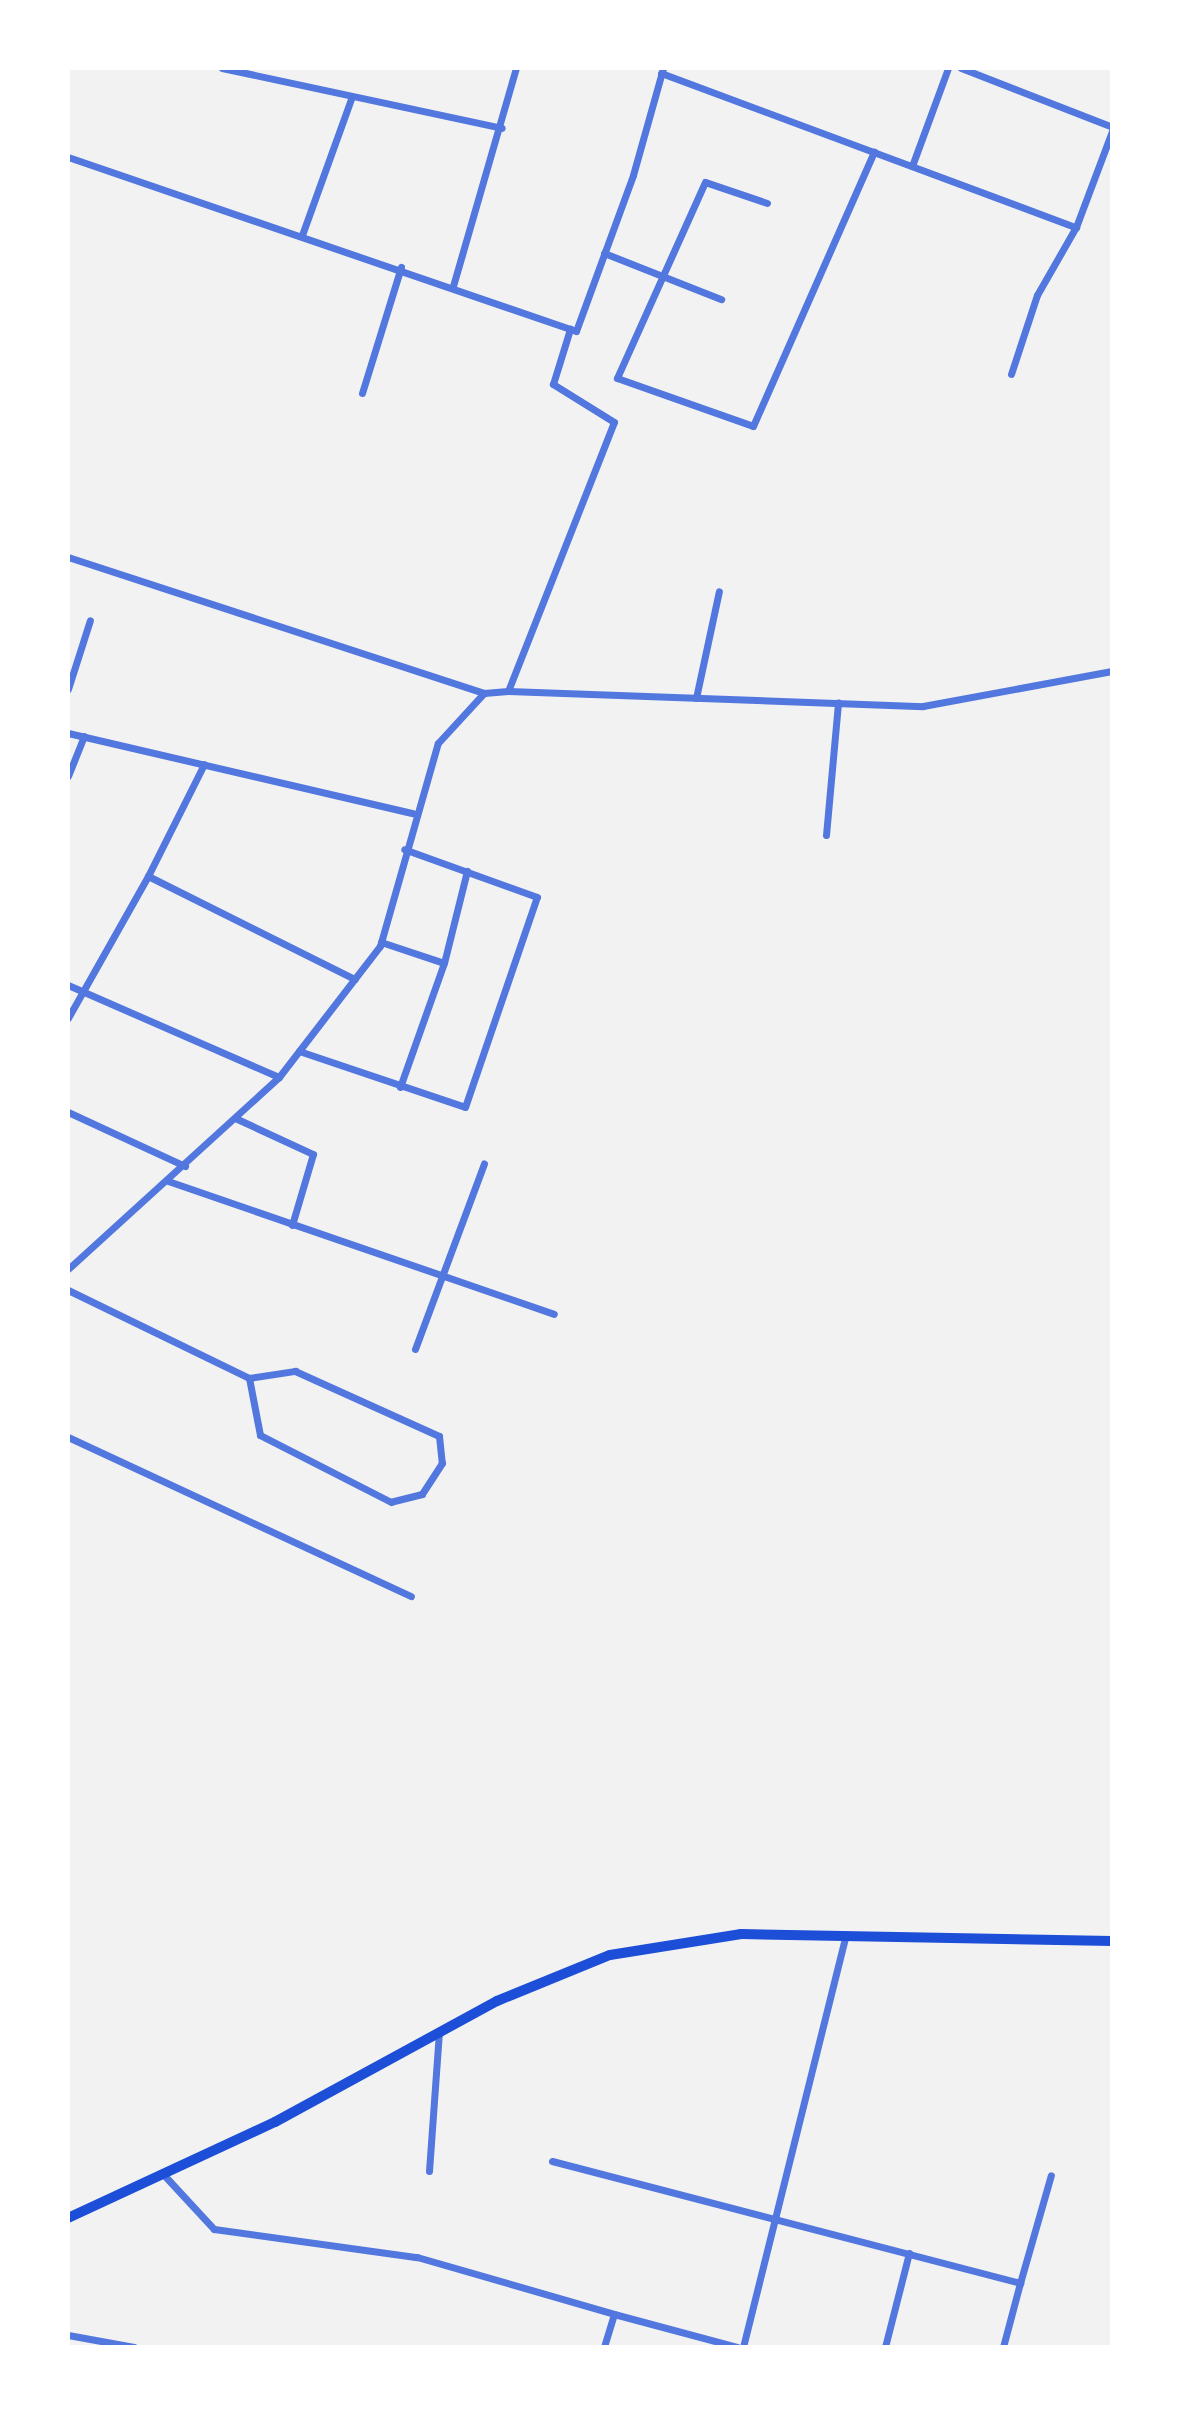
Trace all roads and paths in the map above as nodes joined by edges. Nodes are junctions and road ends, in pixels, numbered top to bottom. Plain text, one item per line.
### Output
1 (222, 68) edge
2 (516, 68) edge
3 (948, 68) edge
4 (961, 68) edge
5 (662, 71) edge
6 (351, 99) junction
7 (502, 128) junction
8 (1112, 129) edge
9 (874, 152) junction
10 (68, 157) edge
11 (912, 166) junction
12 (767, 203) dead end
13 (1076, 227) junction
14 (302, 235) junction
15 (604, 253) junction
16 (401, 267) junction
17 (663, 276) junction
18 (453, 286) junction
19 (721, 299) dead end
20 (570, 329) junction
21 (1010, 374) dead end
22 (362, 393) dead end
23 (68, 557) edge
24 (719, 591) dead end
25 (90, 620) dead end
26 (1112, 671) edge
27 (68, 689) edge
28 (508, 691) junction
29 (484, 693) junction
30 (696, 698) junction
31 (838, 703) junction
32 (68, 733) edge
33 (84, 736) junction
34 (204, 764) junction
35 (68, 776) edge
36 (413, 813) junction
37 (826, 835) dead end
38 (404, 849) junction
39 (467, 871) junction
40 (148, 876) junction
41 (381, 942) junction
42 (444, 963) junction
43 (355, 979) junction
44 (68, 985) edge
45 (83, 993) junction
46 (68, 1018) edge
47 (299, 1051) junction
48 (279, 1077) junction
49 (400, 1087) junction
50 (68, 1112) edge
51 (235, 1118) junction
52 (484, 1163) dead end
53 (185, 1166) junction
54 (168, 1181) junction
55 (292, 1225) junction
56 (68, 1269) edge
57 (442, 1276) junction
58 (68, 1290) edge
59 (554, 1314) dead end
60 (415, 1349) dead end
61 (249, 1378) junction
62 (68, 1437) edge
63 (411, 1596) dead end
64 (845, 1937) junction
65 (1112, 1941) edge
66 (439, 2033) junction
67 (552, 2161) dead end
68 (429, 2171) dead end
69 (163, 2174) junction
70 (1051, 2175) dead end
71 (777, 2216) junction
72 (68, 2218) edge
73 (909, 2253) junction
74 (1020, 2283) junction
75 (614, 2314) junction
76 (68, 2336) edge
77 (78, 2337) junction
78 (76, 2347) edge
79 (134, 2347) edge
80 (604, 2347) edge
81 (737, 2347) edge
82 (743, 2347) edge
83 (885, 2347) edge
84 (1003, 2347) edge

1 - 6 street
2 - 7 street
3 - 11 street
4 - 8 street
5 - 9 street
5 - 15 street
6 - 7 street
6 - 14 street
7 - 18 street
8 - 13 street
9 - 11 street
9 - 17 street
10 - 14 street
11 - 13 street
12 - 17 street
13 - 21 street
14 - 16 street
15 - 17 street
15 - 20 street
16 - 18 street
16 - 22 street
17 - 19 street
18 - 20 street
20 - 28 street
23 - 29 street
24 - 30 street
25 - 27 street
26 - 31 street
28 - 29 street
28 - 30 street
29 - 36 street
30 - 31 street
31 - 37 street
32 - 33 street
33 - 34 street
33 - 35 street
34 - 36 street
34 - 40 street
36 - 38 street
38 - 39 street
38 - 41 street
39 - 42 street
39 - 49 street
40 - 43 street
40 - 45 street
41 - 42 street
41 - 43 street
42 - 49 street
43 - 47 street
44 - 45 street
45 - 46 street
45 - 48 street
47 - 48 street
47 - 49 street
48 - 51 street
50 - 53 street
51 - 53 street
51 - 55 street
52 - 57 street
53 - 54 street
54 - 55 street
54 - 56 street
55 - 57 street
57 - 59 street
57 - 60 street
58 - 61 street
61 - 61 street
62 - 63 street
64 - 65 main road
64 - 66 main road
64 - 71 street
66 - 68 street
66 - 69 main road
67 - 71 street
69 - 72 main road
69 - 75 street
70 - 74 street
71 - 73 street
71 - 82 street
73 - 74 street
73 - 83 street
74 - 84 street
75 - 80 street
75 - 81 street
76 - 77 street
77 - 78 street
77 - 79 street

